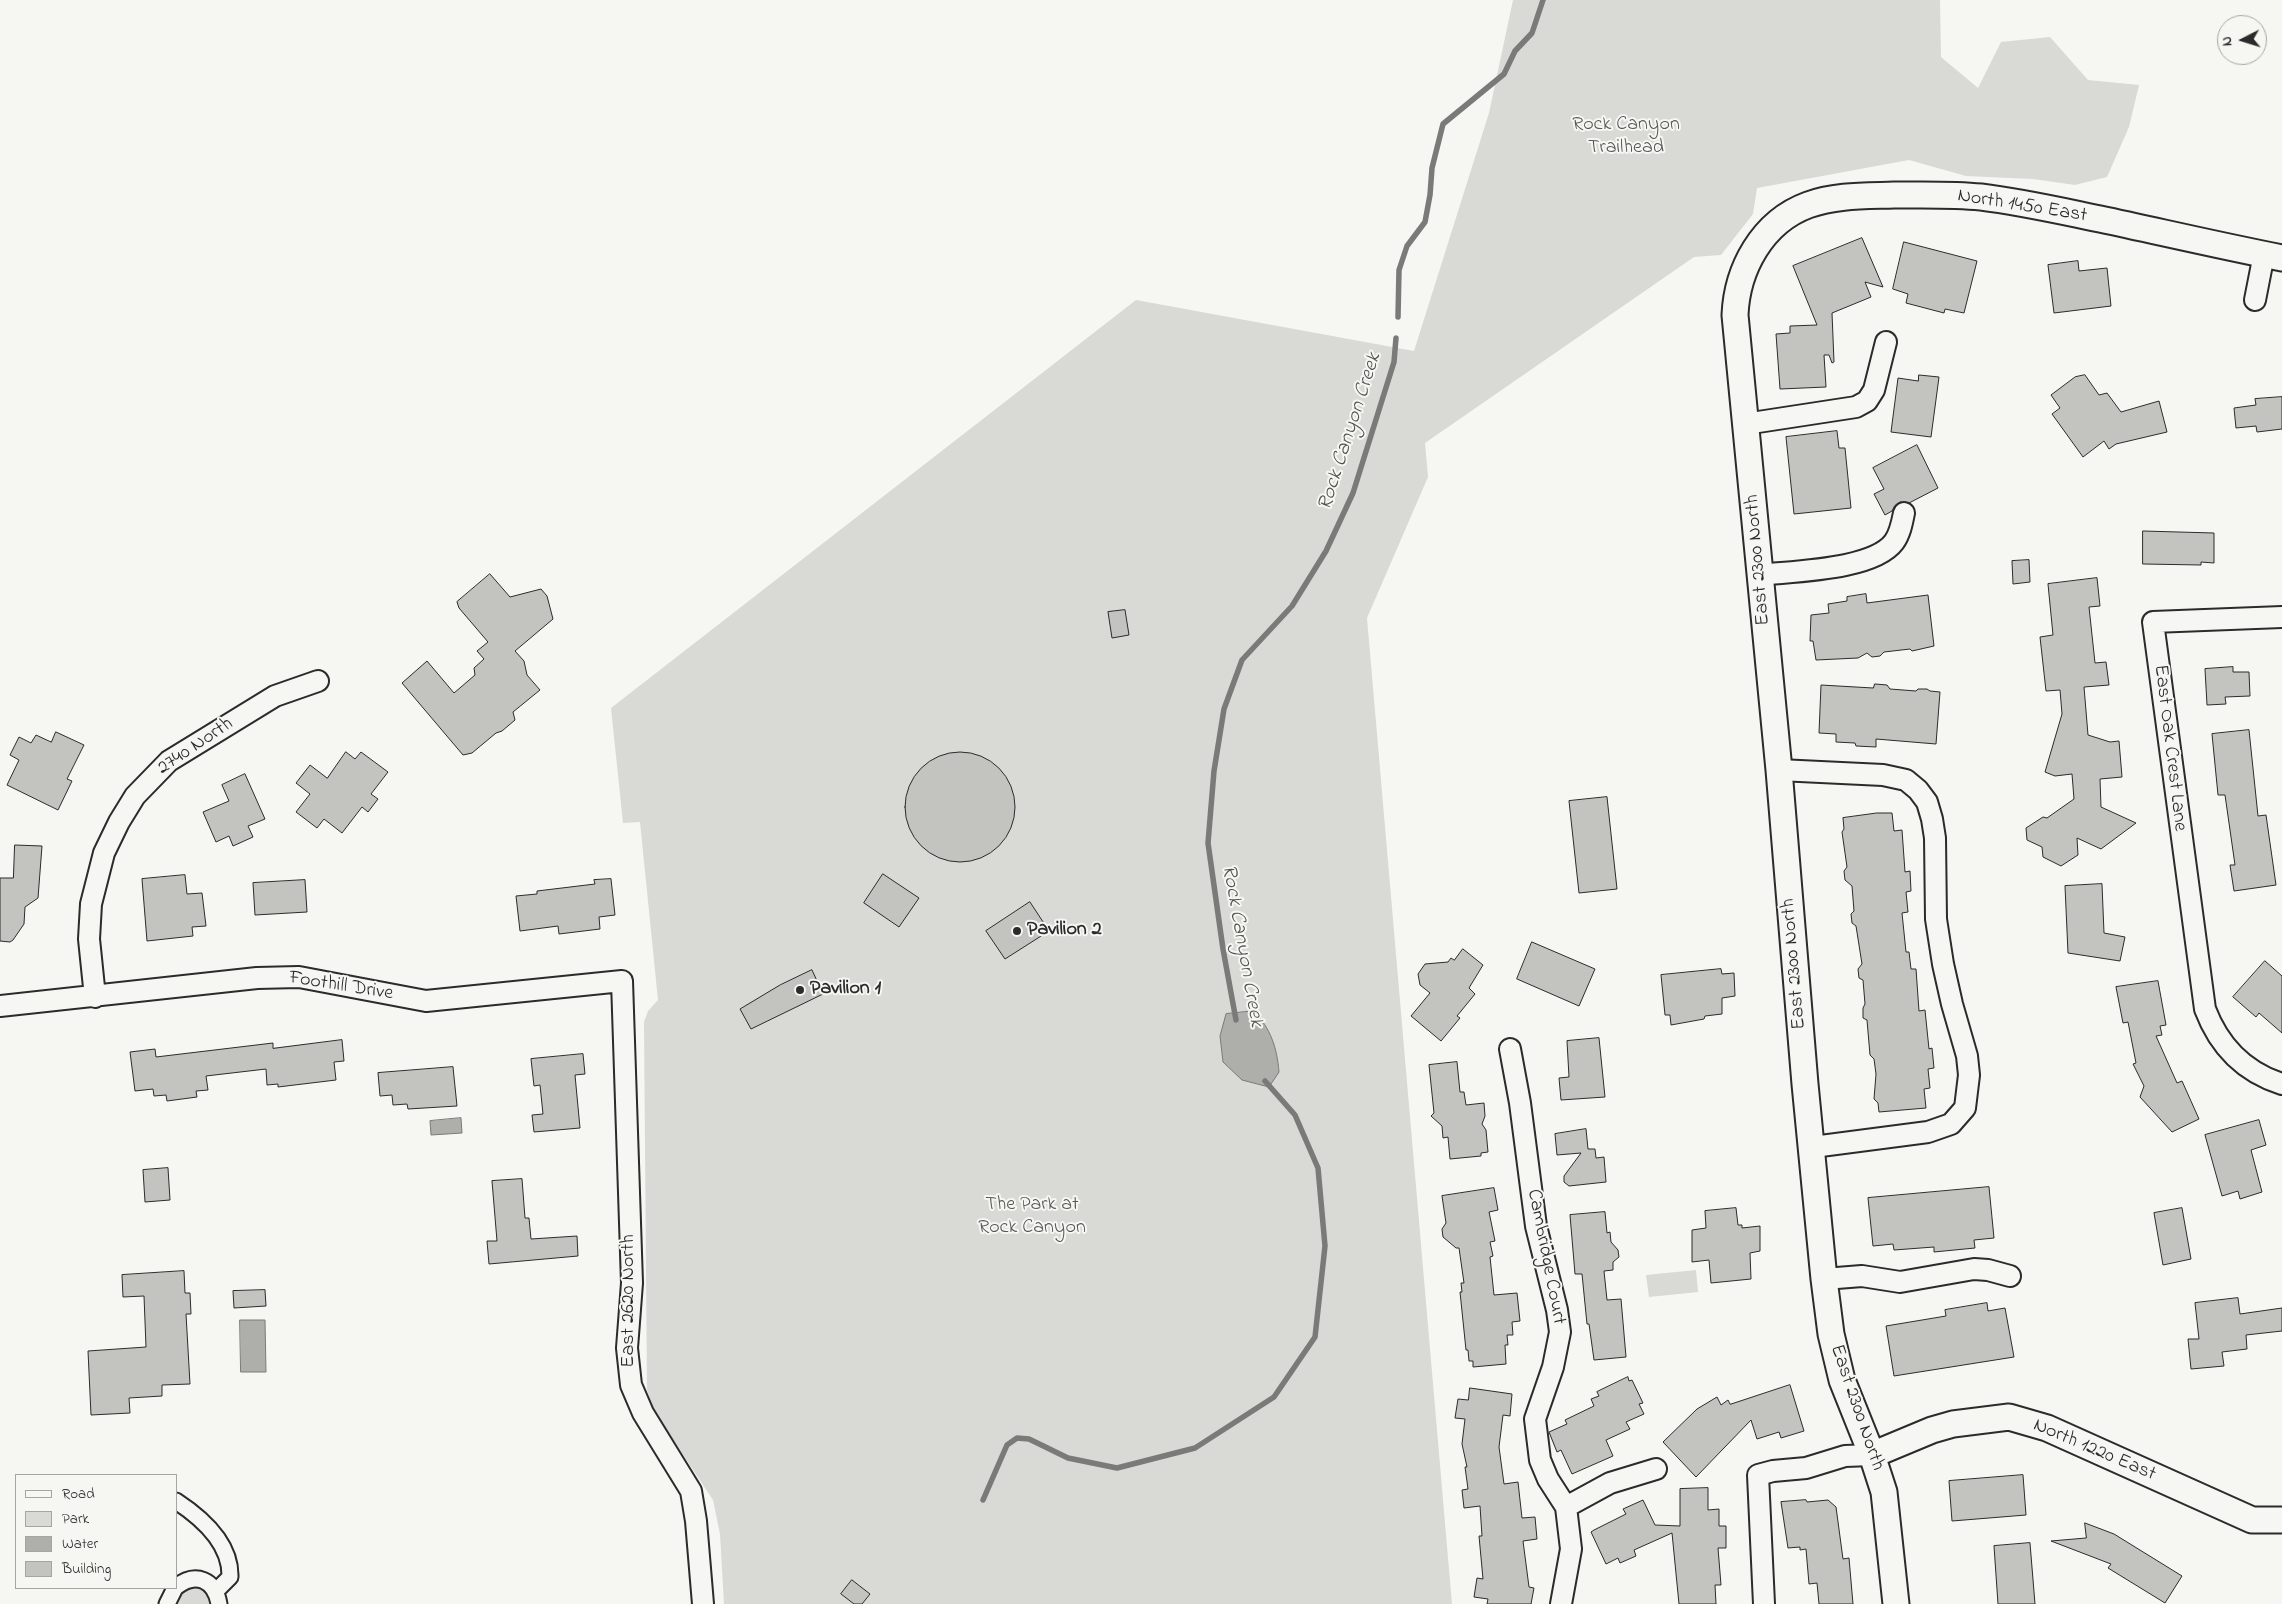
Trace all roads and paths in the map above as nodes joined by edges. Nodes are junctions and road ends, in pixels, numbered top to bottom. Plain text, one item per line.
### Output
1 (2273, 256) edge
2 (2255, 300) dead end
3 (1734, 315) joint
4 (1886, 342) dead end
5 (1745, 424) junction
6 (1904, 513) dead end
7 (1760, 575) junction
8 (2282, 617) edge
9 (318, 681) dead end
10 (1779, 770) junction
11 (622, 981) joint
12 (95, 997) junction
13 (0, 1006) edge
14 (1510, 1049) dead end
15 (2282, 1084) edge
16 (1813, 1147) junction
17 (2010, 1276) dead end
18 (1824, 1279) junction
19 (1872, 1455) junction
20 (1656, 1468) dead end
21 (178, 1503) edge
22 (1566, 1507) junction
23 (2252, 1520) junction
24 (2282, 1520) edge
25 (2282, 1534) edge
26 (178, 1586) edge
27 (175, 1589) edge
28 (217, 1598) edge
29 (167, 1604) edge
30 (703, 1604) edge
31 (1561, 1604) edge
32 (1764, 1604) edge
33 (1896, 1604) edge

1 - 2 street
1 - 3 street, North 1450 East
3 - 5 street, East 2300 North
4 - 5 street
5 - 7 street, East 2300 North
6 - 7 street
7 - 10 street, East 2300 North
8 - 15 street, East Oak Crest Lane
9 - 12 street, 2740 North
10 - 16 street, East 2300 North
10 - 16 street
11 - 12 street, Foothill Drive
11 - 30 street, East 2620 North
12 - 13 street, Foothill Drive
14 - 22 street, Cambridge Court
16 - 18 street, East 2300 North
17 - 18 street
18 - 19 street, East 2300 North
19 - 23 street, North 1220 East
19 - 32 street
19 - 33 street, East 2300 North
20 - 22 street
21 - 28 street
22 - 31 street, Cambridge Court
23 - 24 street
23 - 25 street, North 1220 East
26 - 28 street
27 - 29 street

